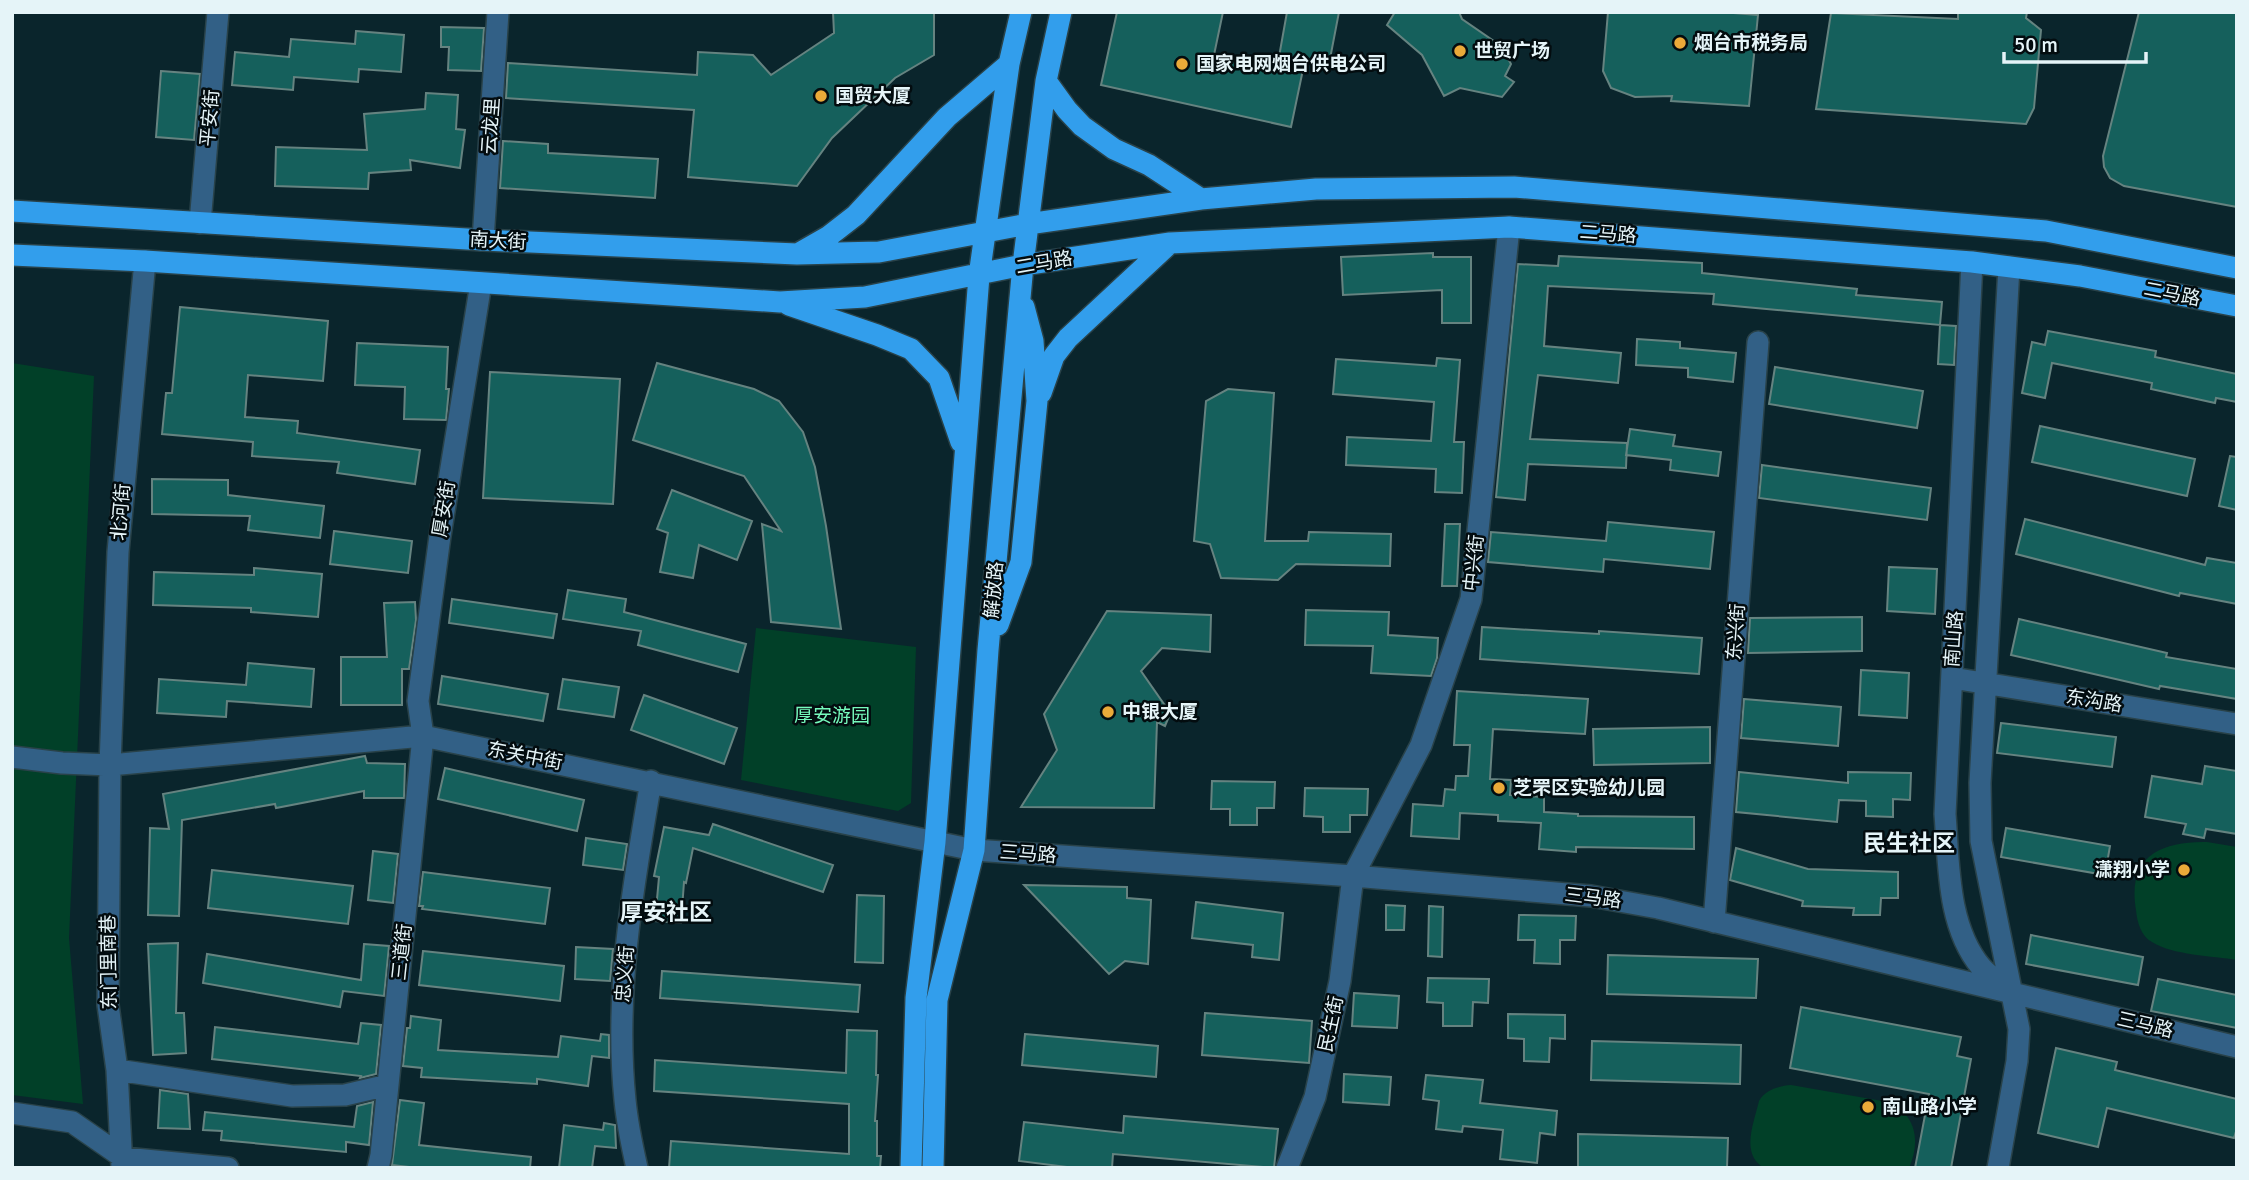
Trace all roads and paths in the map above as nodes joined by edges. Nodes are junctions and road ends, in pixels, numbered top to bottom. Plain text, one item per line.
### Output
1 (218, 12) edge
2 (498, 12) edge
3 (1021, 12) edge
4 (1061, 12) edge
5 (1009, 64) junction
6 (1046, 81) junction
7 (1201, 199) junction
8 (12, 211) edge
9 (200, 223) junction
10 (1028, 224) junction
11 (1509, 227) junction
12 (983, 232) junction
13 (483, 240) junction
14 (1170, 243) junction
15 (797, 254) junction
16 (12, 255) edge
17 (145, 261) junction
18 (1972, 262) junction
19 (1023, 265) junction
20 (2009, 267) junction
21 (2237, 268) edge
22 (979, 276) junction
23 (481, 283) junction
24 (1021, 297) junction
25 (780, 302) junction
26 (2237, 306) edge
27 (1758, 342) dead end
28 (1037, 401) junction
29 (963, 450) junction
30 (988, 650) junction
31 (1952, 678) junction
32 (1986, 683) junction
33 (2237, 724) edge
34 (423, 736) junction
35 (12, 757) edge
36 (110, 765) junction
37 (651, 782) junction
38 (934, 842) junction
39 (974, 850) junction
40 (1353, 876) junction
41 (1714, 922) junction
42 (2013, 994) junction
43 (2237, 1047) edge
44 (117, 1070) junction
45 (388, 1085) junction
46 (12, 1113) edge
47 (123, 1163) edge
48 (228, 1168) edge
49 (377, 1168) edge
50 (637, 1168) edge
51 (911, 1168) edge
52 (933, 1168) edge
53 (1287, 1168) edge
54 (1998, 1168) edge

1 - 9 street, 平安街
2 - 13 street, 云龙里
3 - 5 main road
4 - 6 main road, 解放路
5 - 12 main road
5 - 15 main road
6 - 7 main road
6 - 10 main road, 解放路
7 - 10 main road, 二马路
7 - 21 main road, 二马路
8 - 9 main road, 南大街
9 - 13 main road, 南大街
10 - 12 main road, 二马路
10 - 19 main road, 解放路
11 - 14 main road, 二马路
11 - 18 main road, 二马路
11 - 40 street, 中兴街
12 - 15 main road, 南大街
12 - 22 main road
13 - 15 main road, 南大街
14 - 19 main road, 二马路
14 - 28 main road
16 - 17 main road
17 - 23 main road
17 - 36 street, 北河街
18 - 20 main road, 二马路
18 - 31 street, 南山路
19 - 22 main road, 二马路
19 - 24 main road, 解放路
20 - 26 main road, 二马路
20 - 32 street, 南山路
22 - 25 main road
22 - 29 main road
23 - 25 main road
23 - 34 street, 厚安街
24 - 28 main road
24 - 30 main road, 解放路
25 - 29 main road
27 - 41 street, 东兴街
28 - 30 main road
29 - 38 main road
30 - 39 main road, 解放路
31 - 32 street, 东沟路
31 - 42 street, 南山路
32 - 33 street, 东沟路
32 - 42 street, 南山路
34 - 36 street, 东关中街
34 - 37 street, 东关中街
34 - 45 street, 三道街
35 - 36 street, 东关中街
36 - 44 street, 东门里南巷
37 - 38 street, 东关中街
37 - 50 street, 忠义街
38 - 39 street, 三马路
38 - 51 main road
39 - 40 street, 三马路
39 - 52 main road, 解放路
40 - 41 street, 三马路
40 - 53 street, 民生街
41 - 42 street, 三马路
42 - 43 street, 三马路
42 - 54 street, 南山路
44 - 45 street
44 - 47 street, 东门里南巷
45 - 49 street, 三道街
46 - 47 street
47 - 48 street

